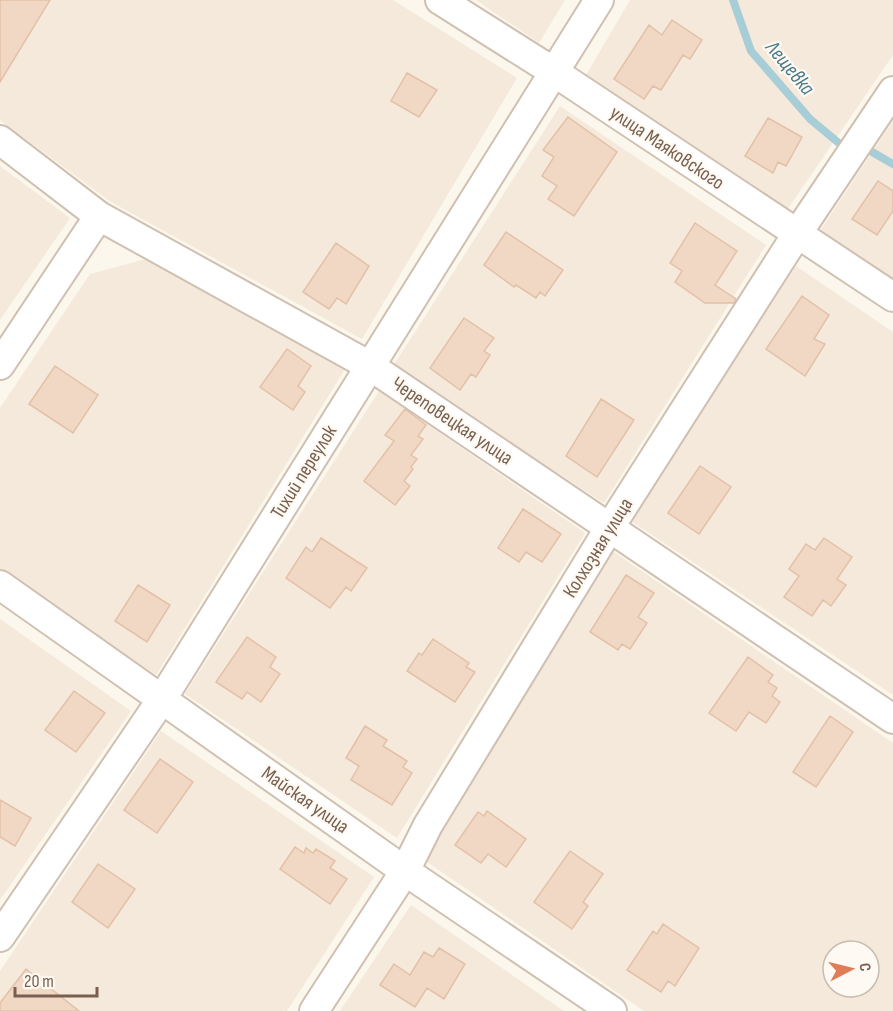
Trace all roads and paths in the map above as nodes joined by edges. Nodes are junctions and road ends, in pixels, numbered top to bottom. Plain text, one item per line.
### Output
1 (440, 0) edge
2 (599, 0) edge
3 (554, 72) junction
4 (893, 91) edge
5 (0, 140) edge
6 (99, 216) junction
7 (797, 234) junction
8 (893, 297) edge
9 (0, 365) edge
10 (370, 366) junction
11 (610, 527) junction
12 (0, 585) edge
13 (162, 699) junction
14 (893, 719) edge
15 (405, 871) junction
16 (0, 937) edge
17 (314, 1011) edge
18 (612, 1011) edge

1 - 3 street, улица Маяковского
2 - 3 street, Тихий переулок
3 - 7 street, улица Маяковского
3 - 10 street, Тихий переулок
4 - 7 street, Колхозная улица
5 - 6 street, Череповецкая улица
6 - 9 street
6 - 10 street, Череповецкая улица
7 - 8 street, улица Маяковского
7 - 11 street, Колхозная улица
10 - 11 street, Череповецкая улица
10 - 13 street, Тихий переулок
11 - 14 street, Череповецкая улица
11 - 15 street, Колхозная улица
12 - 13 street, Майская улица
13 - 15 street, Майская улица
13 - 16 street, Тихий переулок
15 - 17 street, Колхозная улица
15 - 18 street, Майская улица

